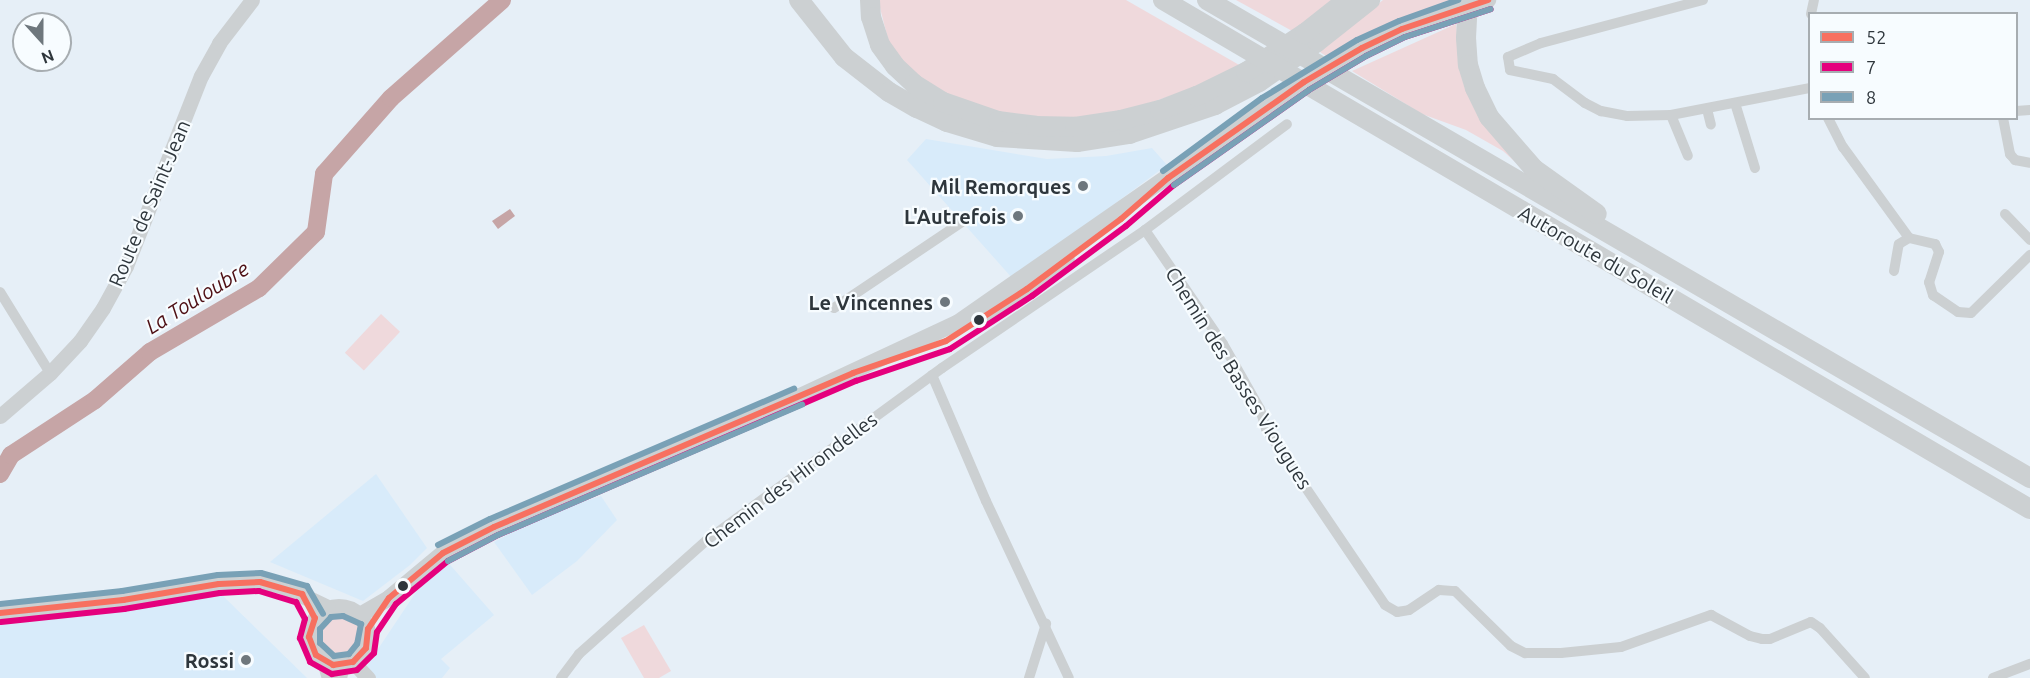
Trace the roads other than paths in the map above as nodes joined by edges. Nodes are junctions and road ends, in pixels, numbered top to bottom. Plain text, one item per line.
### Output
1 (252, 0) edge
2 (799, 0) edge
3 (870, 0) edge
4 (1156, 0) edge
5 (1163, 0) edge
6 (1207, 0) edge
7 (1347, 0) edge
8 (1370, 0) edge
9 (1468, 0) edge
10 (1488, 0) edge
11 (1703, 0) edge
12 (1204, 24) junction
13 (1808, 88) edge
14 (1735, 102) junction
15 (1707, 109) junction
16 (1671, 115) junction
17 (1829, 120) edge
18 (2003, 120) edge
19 (1287, 124) dead end
20 (1711, 125) dead end
21 (1688, 156) dead end
22 (2030, 163) edge
23 (1755, 168) dead end
24 (1168, 178) junction
25 (2005, 214) dead end
26 (964, 220) dead end
27 (1145, 230) junction
28 (1909, 238) junction
29 (2030, 240) edge
30 (2030, 255) edge
31 (1894, 271) dead end
32 (1027, 290) junction
33 (0, 292) edge
34 (1037, 304) junction
35 (834, 308) dead end
36 (1771, 328) junction
37 (50, 373) junction
38 (853, 373) junction
39 (932, 375) junction
40 (0, 416) edge
41 (2030, 478) edge
42 (2030, 509) edge
43 (0, 613) edge
44 (322, 613) junction
45 (364, 622) junction
46 (1046, 624) junction
47 (324, 661) junction
48 (2030, 664) edge
49 (345, 668) edge
50 (329, 678) edge
51 (368, 678) edge
52 (561, 678) edge
53 (1029, 678) edge
54 (1070, 678) edge
55 (1865, 678) edge
56 (1994, 678) edge

1 - 37 street, Route de Saint-Jean
2 - 8 highway
3 - 7 highway
4 - 12 highway
5 - 12 highway, Autoroute du Soleil
6 - 36 highway, Autoroute du Soleil
9 - 36 highway
10 - 24 main road
11 - 16 street
12 - 42 highway, Autoroute du Soleil
13 - 14 street
14 - 15 street
14 - 23 street
15 - 16 street
15 - 20 street
16 - 21 street
17 - 28 street
18 - 22 street
19 - 27 street, Chemin des Hirondelles
24 - 32 main road
24 - 38 main road
25 - 29 street
26 - 35 street
27 - 34 street, Chemin des Hirondelles
27 - 55 street, Chemin des Basses Viougues
28 - 30 street
28 - 31 street
32 - 34 street
32 - 38 main road
33 - 37 street
34 - 39 street, Chemin des Hirondelles
36 - 41 highway, Autoroute du Soleil
37 - 40 street, Route de Saint-Jean
38 - 45 main road
39 - 46 street
39 - 52 street, Chemin des Hirondelles
43 - 44 main road
44 - 45 main road
44 - 47 main road
45 - 49 main road
46 - 53 street
46 - 54 street
47 - 49 main road
47 - 50 street
48 - 56 street
49 - 51 street

